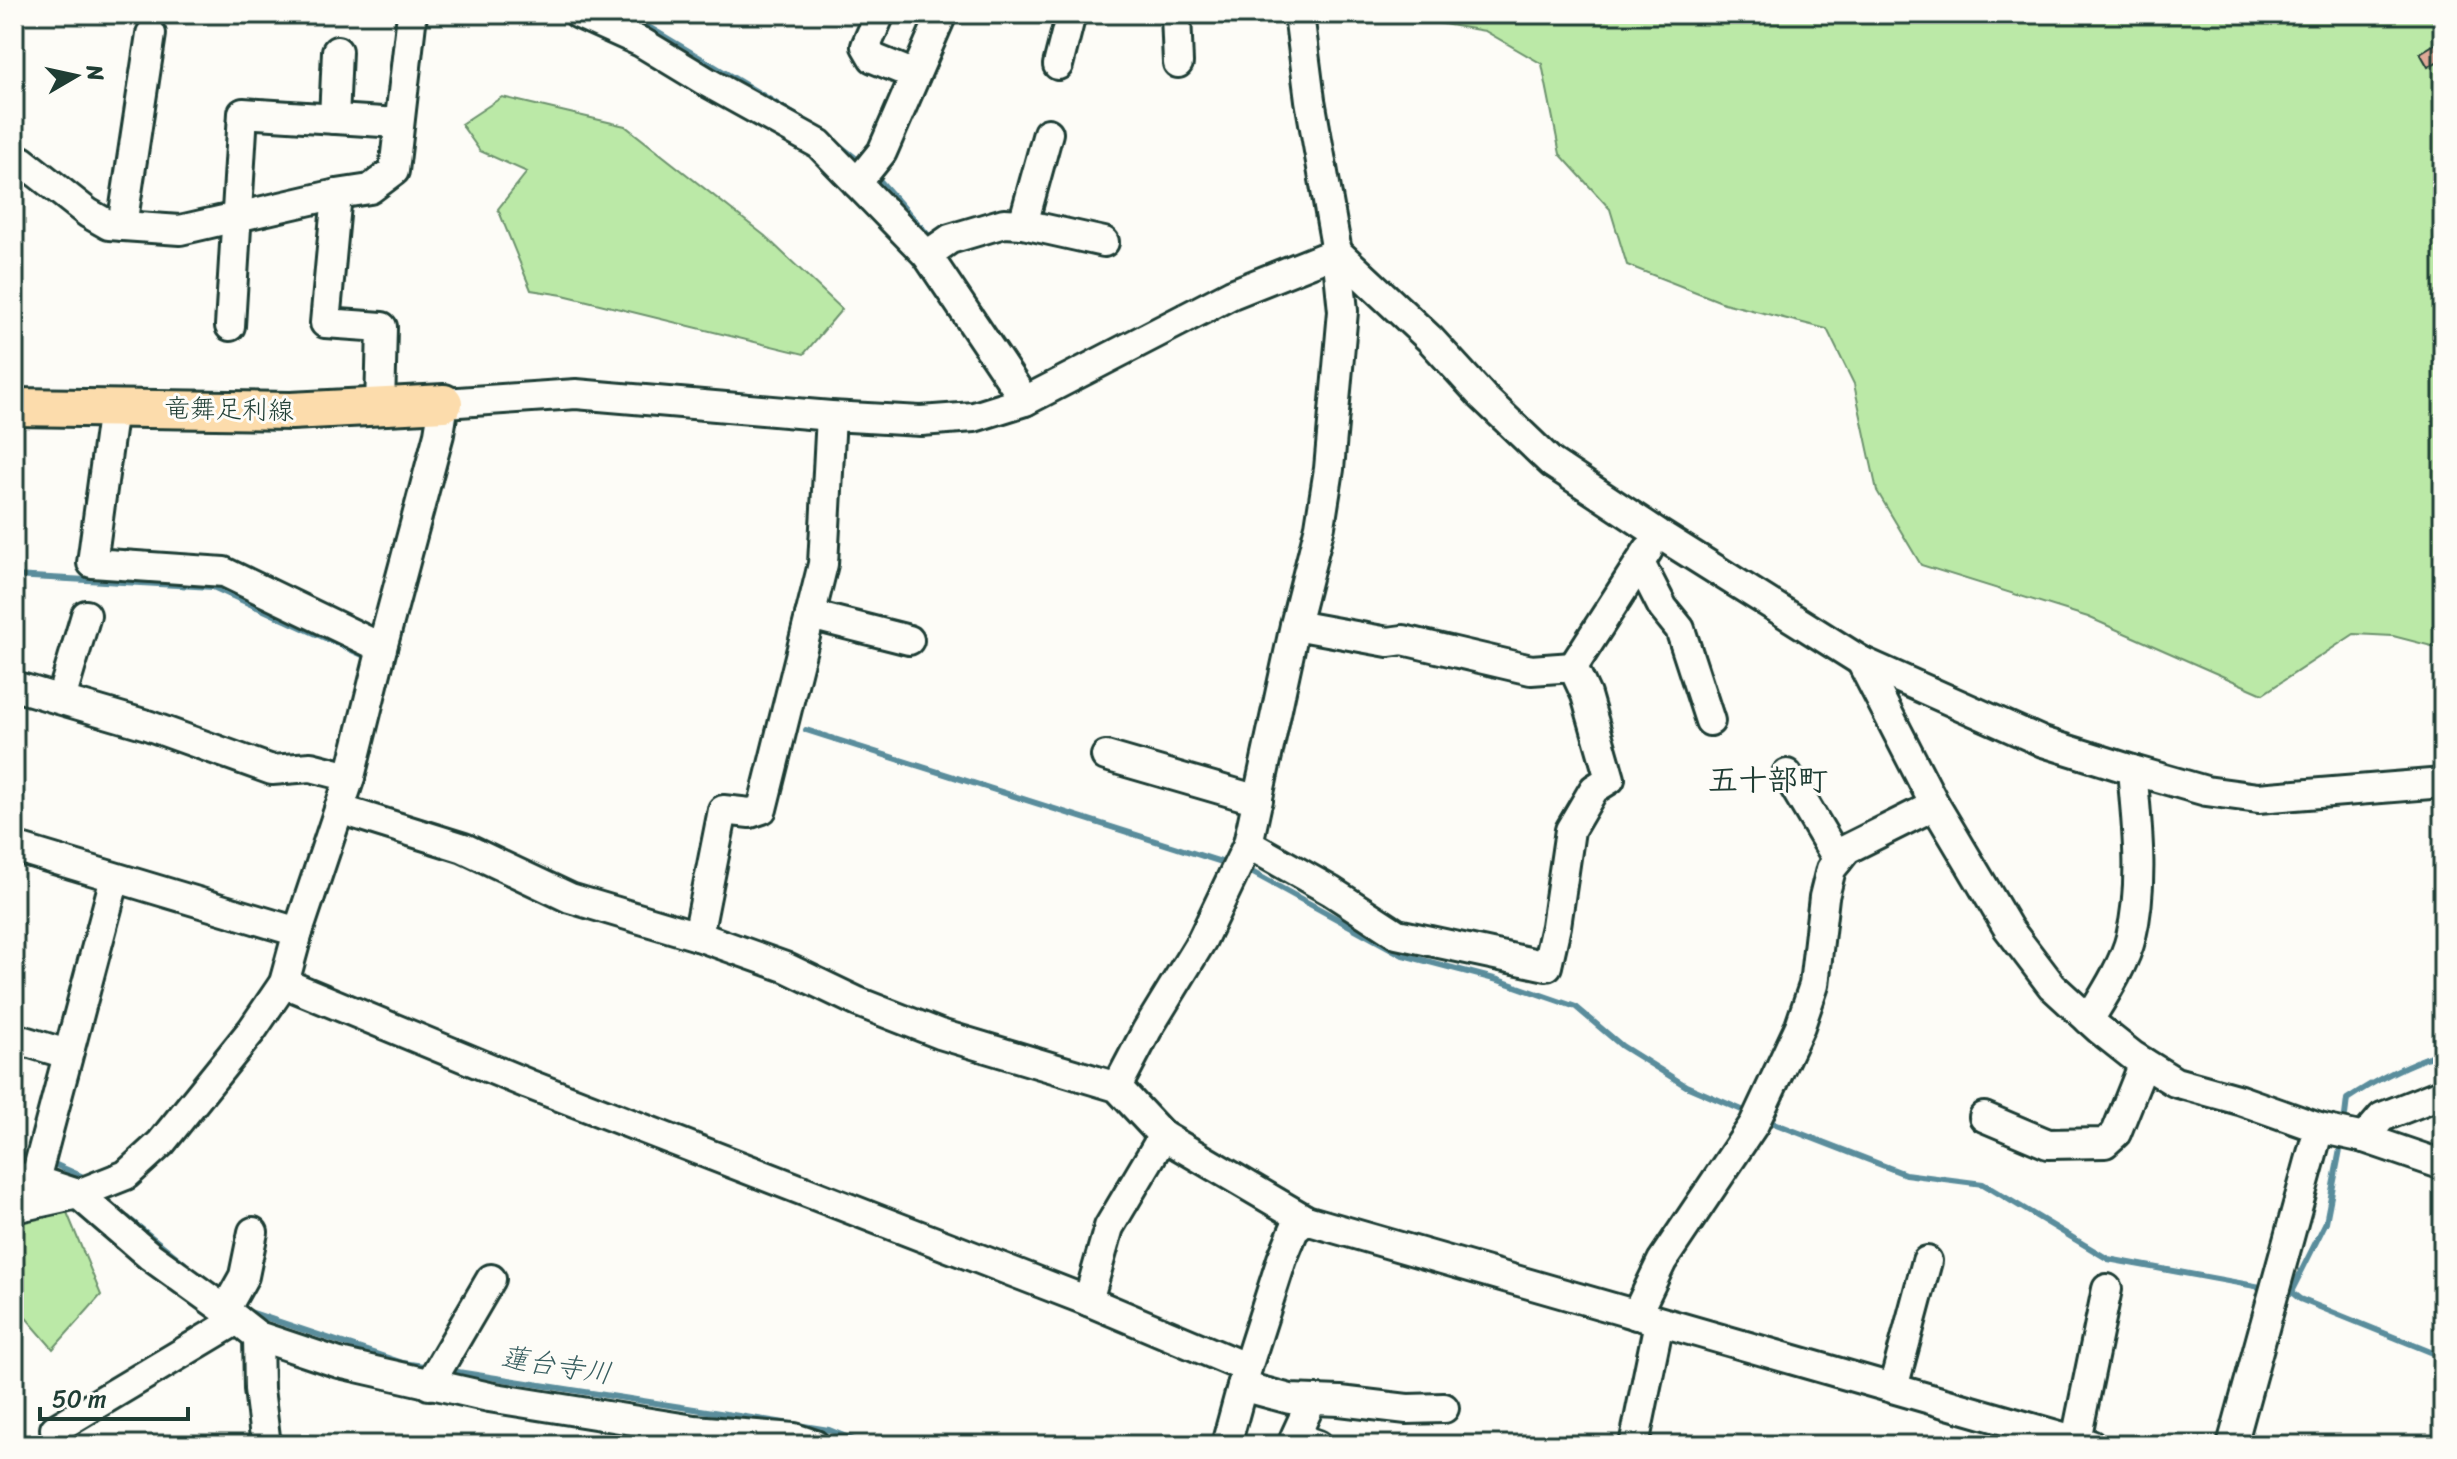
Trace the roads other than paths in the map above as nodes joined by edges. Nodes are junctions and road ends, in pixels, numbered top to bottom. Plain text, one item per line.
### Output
1 (412, 14) edge
2 (579, 14) edge
3 (634, 14) edge
4 (880, 14) edge
5 (942, 14) edge
6 (1071, 14) edge
7 (1176, 14) edge
8 (1299, 14) edge
9 (151, 34) dead end
10 (641, 42) junction
11 (337, 51) dead end
12 (1178, 63) dead end
13 (1058, 65) dead end
14 (915, 75) junction
15 (334, 119) junction
16 (398, 123) junction
17 (1048, 133) dead end
18 (14, 159) edge
19 (857, 183) junction
20 (337, 194) junction
21 (236, 217) junction
22 (1023, 224) junction
23 (122, 226) junction
24 (1104, 242) dead end
25 (1337, 252) junction
26 (927, 255) junction
27 (230, 326) dead end
28 (1025, 401) junction
29 (444, 403) junction
30 (14, 407) edge
31 (113, 408) junction
32 (380, 408) junction
33 (831, 416) junction
34 (1659, 534) junction
35 (1640, 563) junction
36 (86, 615) dead end
37 (810, 615) junction
38 (1295, 625) junction
39 (909, 640) dead end
40 (382, 648) junction
41 (1861, 661) junction
42 (1573, 667) junction
43 (14, 686) edge
44 (61, 699) junction
45 (1710, 721) dead end
46 (1106, 756) dead end
47 (2132, 770) junction
48 (1787, 774) dead end
49 (350, 777) junction
50 (2443, 783) edge
51 (1258, 800) junction
52 (1935, 805) junction
53 (339, 809) junction
54 (1248, 844) junction
55 (14, 847) edge
56 (1838, 860) junction
57 (115, 878) junction
58 (298, 932) junction
59 (698, 936) junction
60 (284, 983) junction
61 (2089, 1020) junction
62 (14, 1038) edge
63 (67, 1054) junction
64 (2144, 1063) junction
65 (1117, 1087) junction
66 (2443, 1093) edge
67 (1984, 1117) dead end
68 (2319, 1128) junction
69 (1163, 1136) junction
70 (2364, 1138) junction
71 (2443, 1165) edge
72 (24, 1178) edge
73 (78, 1194) junction
74 (14, 1208) edge
75 (1306, 1220) junction
76 (253, 1232) dead end
77 (1927, 1261) dead end
78 (491, 1279) dead end
79 (2107, 1289) dead end
80 (1088, 1301) junction
81 (1648, 1319) junction
82 (240, 1322) junction
83 (1244, 1377) junction
84 (429, 1385) junction
85 (1893, 1388) junction
86 (1312, 1400) junction
87 (1444, 1408) dead end
88 (55, 1429) dead end
89 (763, 1440) edge
90 (2086, 1444) edge
91 (266, 1445) edge
92 (815, 1445) edge
93 (1226, 1445) edge
94 (1318, 1445) edge
95 (1634, 1445) edge
96 (2232, 1445) edge

1 - 16 street
2 - 10 street
3 - 10 street
4 - 14 street
5 - 14 street
6 - 13 street
7 - 12 street
8 - 25 street
9 - 23 street
10 - 19 street
11 - 15 street
14 - 19 street
15 - 16 street
15 - 21 street
16 - 20 street
17 - 22 street
18 - 23 street
19 - 26 street
20 - 21 street
20 - 32 street
21 - 23 street
21 - 27 street
22 - 24 street
22 - 26 street
25 - 28 street
25 - 34 street
25 - 38 street
26 - 28 street
28 - 33 street
29 - 32 main road, 竜舞足利線
29 - 33 street
29 - 40 street
30 - 31 main road, 竜舞足利線
31 - 32 main road, 竜舞足利線
31 - 40 street
33 - 37 street
34 - 35 street
34 - 41 street
35 - 42 street
35 - 45 street
36 - 44 street
37 - 39 street
37 - 59 street
38 - 42 street
38 - 51 street
40 - 49 street
41 - 47 street
41 - 52 street
42 - 54 street
43 - 44 street
44 - 49 street
46 - 51 street
47 - 50 street
47 - 61 street
48 - 56 street
49 - 53 street
51 - 54 street
52 - 56 street
52 - 61 street
53 - 58 street
53 - 59 street
54 - 65 street
55 - 57 street
56 - 81 street
57 - 58 street
57 - 63 street
58 - 60 street
59 - 65 street
60 - 73 street
60 - 80 street
61 - 64 street
62 - 63 street
63 - 72 street
64 - 67 street
64 - 68 street
65 - 69 street
66 - 70 street
68 - 70 street
68 - 96 street
69 - 75 street
69 - 80 street
70 - 71 street
72 - 73 street
73 - 74 street
73 - 82 street
75 - 81 street
75 - 83 street
76 - 82 street
77 - 85 street
78 - 84 street
79 - 90 street
80 - 83 street
81 - 85 street
81 - 95 street
82 - 84 street
82 - 88 street
82 - 91 street
83 - 86 street
83 - 93 street
84 - 89 street
85 - 90 street
86 - 87 street
86 - 94 street
89 - 92 street

